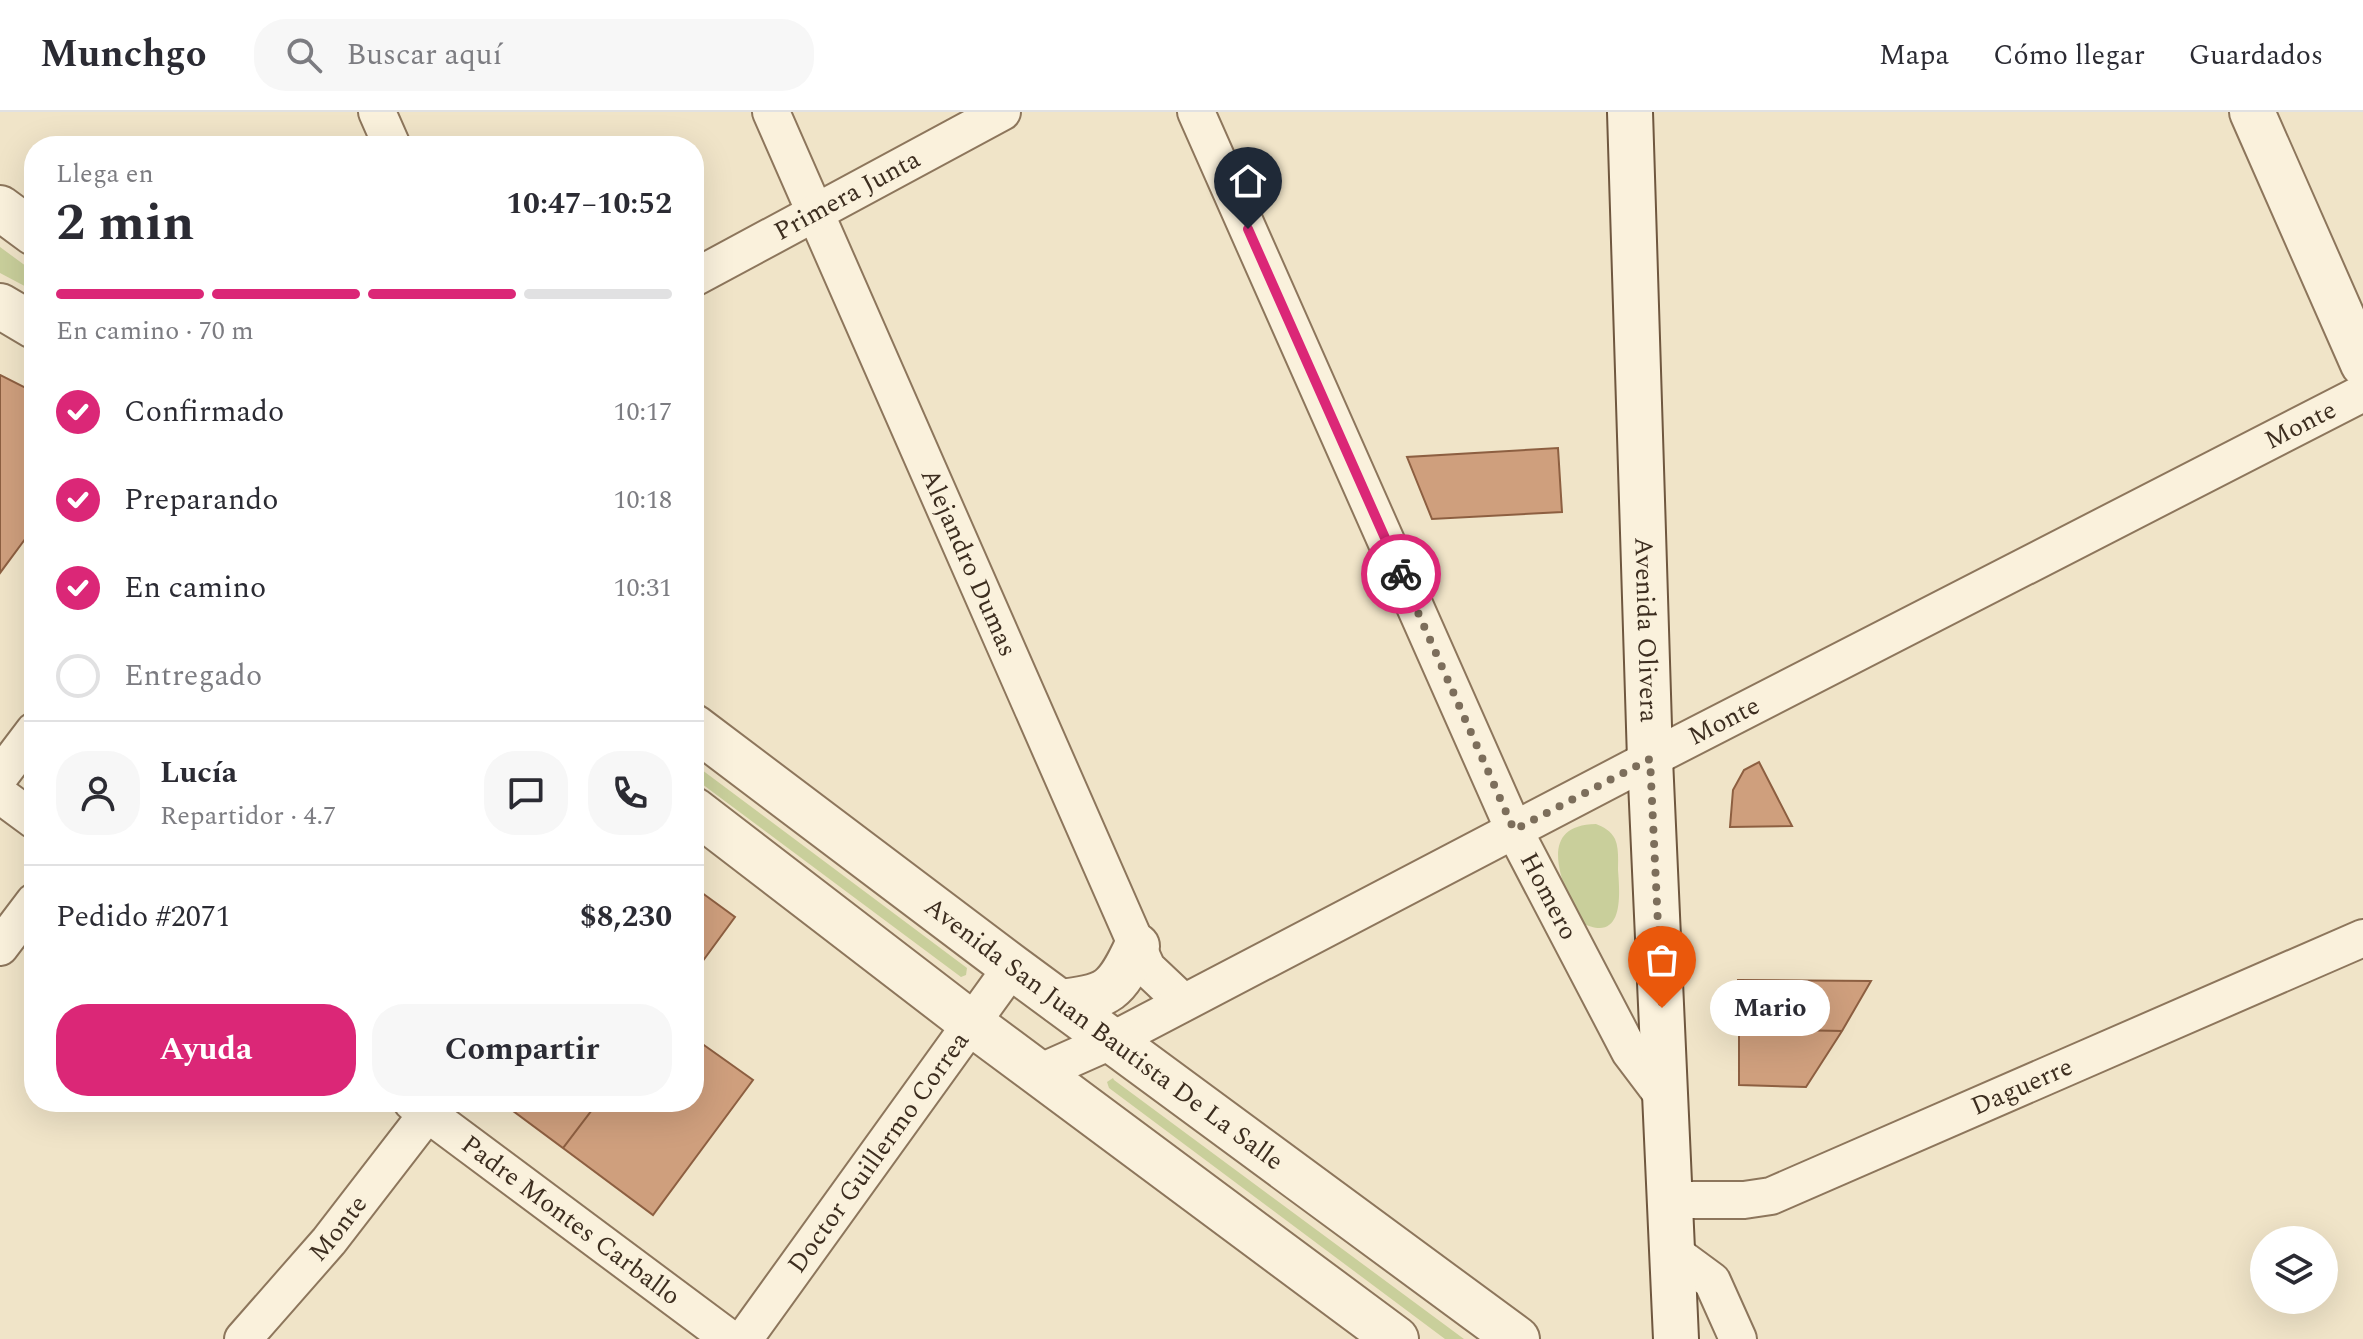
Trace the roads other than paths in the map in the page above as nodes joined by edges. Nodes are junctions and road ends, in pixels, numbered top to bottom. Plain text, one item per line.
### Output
1 (377, 112) edge
2 (771, 112) edge
3 (1002, 112) edge
4 (1196, 112) edge
5 (1630, 112) edge
6 (2252, 112) edge
7 (388, 136) edge
8 (0, 208) edge
9 (816, 214) junction
10 (24, 226) edge
11 (704, 273) edge
12 (0, 306) edge
13 (24, 320) edge
14 (2363, 364) edge
15 (2363, 393) edge
16 (704, 735) edge
17 (24, 744) edge
18 (1650, 759) junction
19 (0, 776) edge
20 (0, 795) edge
21 (24, 813) edge
22 (704, 818) edge
23 (1514, 830) junction
24 (24, 915) edge
25 (2363, 938) edge
26 (1137, 946) junction
27 (0, 947) edge
28 (1012, 967) junction
29 (1060, 1002) junction
30 (1183, 1002) junction
31 (971, 1023) junction
32 (1113, 1040) junction
33 (1041, 1072) junction
34 (1667, 1101) junction
35 (417, 1112) edge
36 (425, 1112) edge
37 (1671, 1200) junction
38 (1674, 1253) junction
39 (243, 1339) edge
40 (730, 1339) edge
41 (744, 1339) edge
42 (1396, 1339) edge
43 (1517, 1339) edge
44 (1676, 1339) edge
45 (1738, 1339) edge

1 - 7 street
2 - 9 street, Alejandro Dumas
3 - 9 street, Primera Junta
4 - 23 street, Homero
5 - 18 street, Avenida Olivera
6 - 14 street
8 - 10 street
9 - 11 street, Primera Junta
9 - 26 street, Alejandro Dumas
12 - 13 street
15 - 18 street, Monte
16 - 28 street, Avenida San Juan Bautista De La Salle
17 - 19 street
18 - 23 street, Monte
18 - 34 street, Avenida Olivera
20 - 21 street
22 - 31 street
23 - 30 street, Monte
23 - 34 street, Homero
24 - 27 street
25 - 37 street, Daguerre
26 - 29 street
26 - 30 street, Alejandro Dumas
28 - 29 street, Avenida San Juan Bautista De La Salle
28 - 31 street, Doctor Guillermo Correa
29 - 32 street, Avenida San Juan Bautista De La Salle
30 - 32 street, Monte
31 - 33 street
31 - 41 street, Doctor Guillermo Correa
32 - 33 street, Monte
32 - 43 street, Avenida San Juan Bautista De La Salle
33 - 42 street
34 - 37 street, Avenida Olivera
35 - 39 street, Monte
36 - 40 street, Padre Montes Carballo
37 - 38 street, Avenida Olivera
38 - 44 street, Avenida Olivera
38 - 45 street

